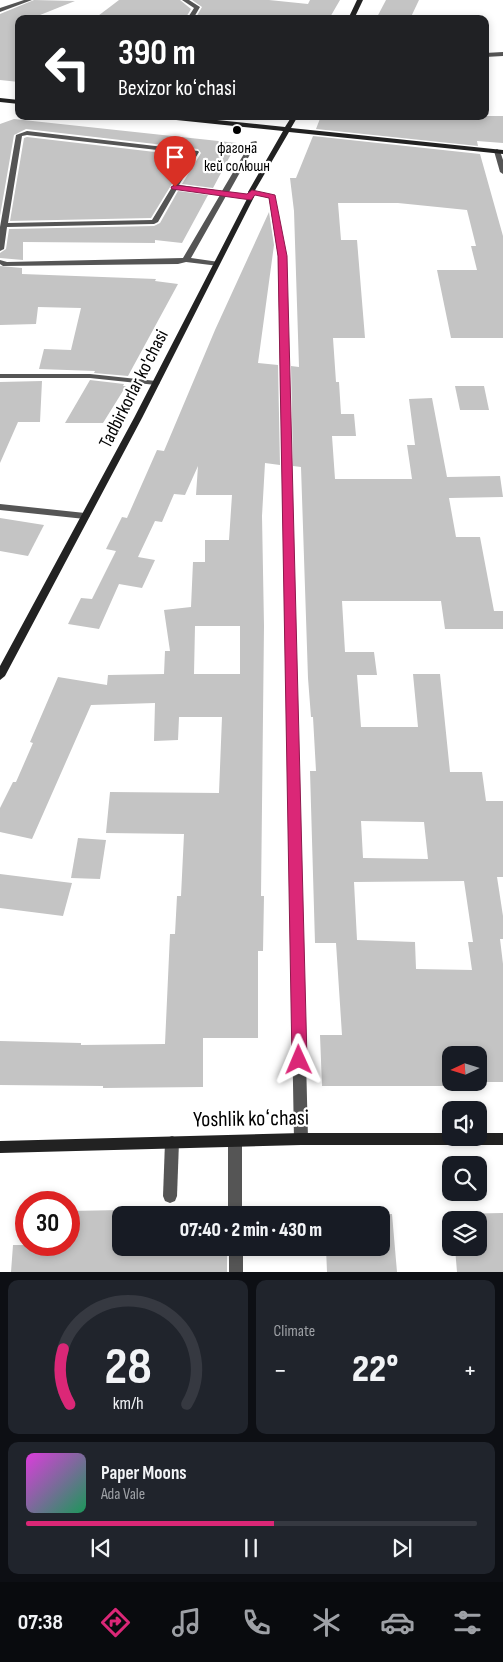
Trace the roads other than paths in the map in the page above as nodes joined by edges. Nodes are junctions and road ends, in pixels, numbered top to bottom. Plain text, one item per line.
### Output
1 (30, 0) edge
2 (185, 0) edge
3 (360, 0) edge
4 (0, 10) edge
5 (192, 15) edge
6 (353, 15) edge
7 (503, 54) edge
8 (489, 56) edge
9 (0, 100) edge
10 (15, 102) edge
11 (194, 120) edge
12 (292, 120) edge
13 (286, 130) junction
14 (254, 142) dead end
15 (500, 152) edge
16 (503, 172) edge
17 (175, 187) junction
18 (226, 194) junction
19 (251, 195) junction
20 (3, 206) edge
21 (4, 225) junction
22 (0, 249) edge
23 (186, 260) junction
24 (0, 262) edge
25 (216, 264) junction
26 (0, 376) edge
27 (156, 383) junction
28 (0, 507) edge
29 (85, 516) junction
30 (0, 676) edge
31 (301, 1139) junction
32 (503, 1139) edge
33 (235, 1140) junction
34 (172, 1142) junction
35 (0, 1147) edge
36 (170, 1196) dead end
37 (235, 1206) edge
38 (236, 1256) edge
39 (236, 1272) edge

1 - 4 street
2 - 5 street
3 - 6 main road
7 - 8 street
9 - 10 main road
11 - 13 main road
12 - 13 main road, Tadbirkorlar ko'chasi
13 - 15 main road
13 - 19 main road, Tadbirkorlar ko'chasi
14 - 18 street
15 - 16 street
17 - 18 street
17 - 20 street
17 - 21 street
18 - 19 street
18 - 23 street
19 - 25 main road, Tadbirkorlar ko'chasi
19 - 31 street
20 - 21 street
21 - 22 street
23 - 24 street
23 - 25 street
25 - 27 main road, Tadbirkorlar ko'chasi
26 - 27 street
27 - 29 main road, Tadbirkorlar ko'chasi
28 - 29 street
29 - 30 main road, Tadbirkorlar ko'chasi
31 - 32 main road, Yoshlik koʻchasi
31 - 33 main road, Yoshlik koʻchasi
33 - 34 main road, Yoshlik koʻchasi
33 - 37 street
34 - 35 main road, Yoshlik koʻchasi
34 - 36 street
38 - 39 street

